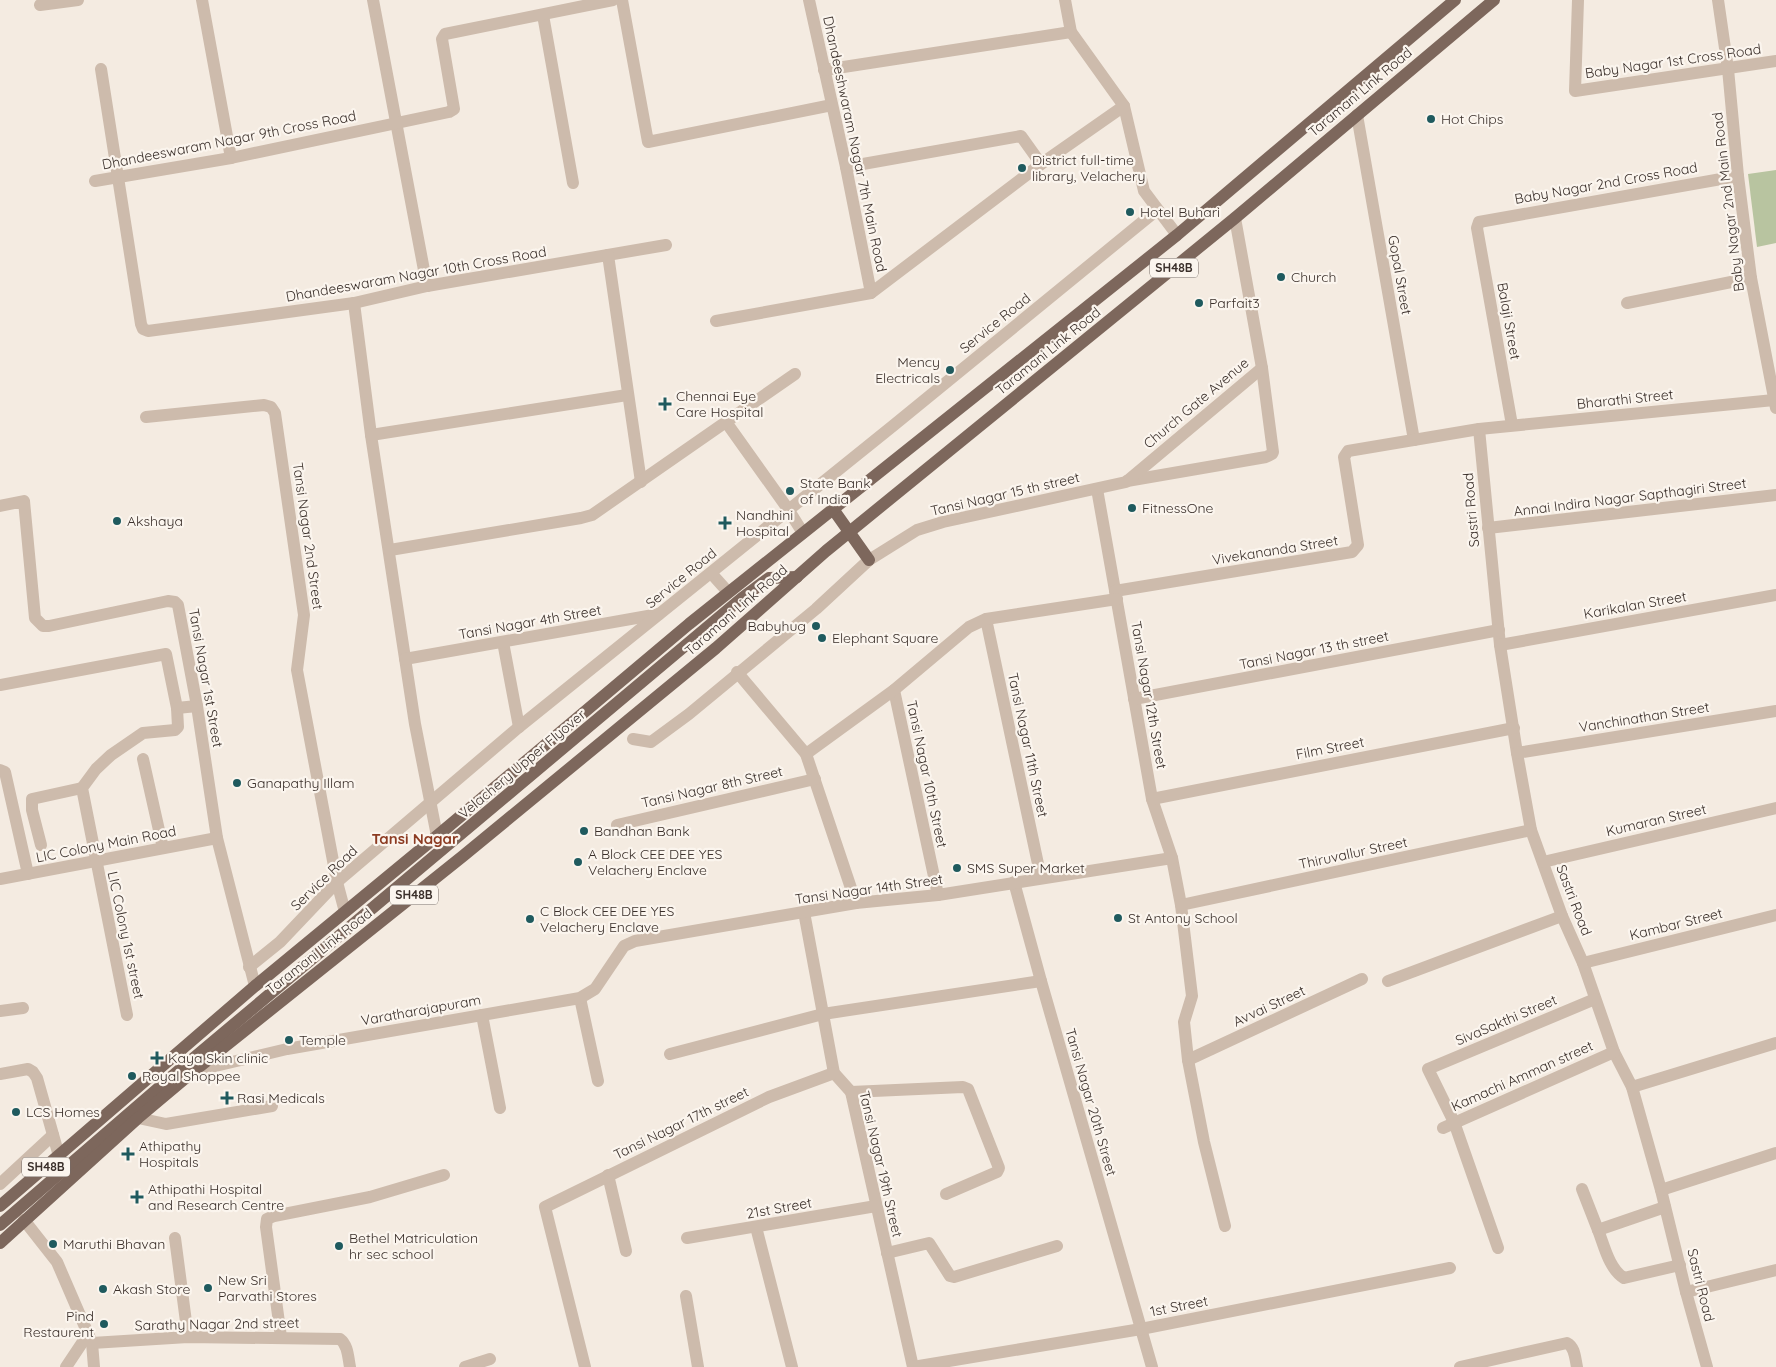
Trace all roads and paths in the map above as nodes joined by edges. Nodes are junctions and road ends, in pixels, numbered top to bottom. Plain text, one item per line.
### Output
1 (78, 0) edge
2 (202, 0) edge
3 (373, 0) edge
4 (613, 0) edge
5 (622, 0) edge
6 (809, 0) edge
7 (1065, 0) edge
8 (1455, 0) edge
9 (1494, 0) edge
10 (1578, 0) edge
11 (1718, 0) edge
12 (40, 5) dead end
13 (543, 15) junction
14 (1071, 32) junction
15 (1776, 61) edge
16 (1728, 68) junction
17 (101, 69) dead end
18 (824, 70) junction
19 (832, 105) junction
20 (1124, 106) junction
21 (1357, 115) junction
22 (397, 123) junction
23 (231, 158) junction
24 (1041, 164) junction
25 (846, 167) junction
26 (117, 176) junction
27 (1738, 176) junction
28 (95, 181) dead end
29 (573, 183) dead end
30 (1157, 210) junction
31 (1235, 218) junction
32 (1479, 222) joint
33 (1177, 235) junction
34 (666, 245) dead end
35 (608, 255) junction
36 (1751, 278) junction
37 (427, 286) junction
38 (871, 294) junction
39 (354, 303) junction
40 (1627, 303) dead end
41 (716, 321) dead end
42 (1262, 368) junction
43 (795, 374) dead end
44 (627, 395) junction
45 (1775, 404) edge
46 (146, 416) dead end
47 (726, 422) junction
48 (1512, 425) junction
49 (1479, 429) junction
50 (371, 435) junction
51 (1414, 440) junction
52 (640, 482) junction
53 (1126, 482) junction
54 (1097, 489) junction
55 (1776, 495) edge
56 (0, 506) edge
57 (788, 509) junction
58 (833, 509) junction
59 (1488, 528) junction
60 (850, 532) junction
61 (803, 533) junction
62 (390, 550) junction
63 (869, 560) junction
64 (711, 573) junction
65 (797, 577) junction
66 (728, 592) junction
67 (1116, 595) junction
68 (1776, 595) edge
69 (661, 614) junction
70 (986, 620) junction
71 (1499, 630) junction
72 (503, 642) junction
73 (1500, 645) junction
74 (405, 659) junction
75 (737, 672) junction
76 (0, 685) edge
77 (894, 690) junction
78 (1134, 699) junction
79 (197, 706) junction
80 (177, 708) junction
81 (1776, 711) edge
82 (519, 727) junction
83 (1514, 728) junction
84 (633, 739) dead end
85 (1517, 753) junction
86 (806, 754) junction
87 (143, 759) dead end
88 (0, 770) edge
89 (815, 779) junction
90 (82, 788) junction
91 (1152, 799) junction
92 (431, 803) junction
93 (1776, 808) edge
94 (617, 825) dead end
95 (1531, 830) junction
96 (437, 836) junction
97 (217, 838) junction
98 (41, 845) dead end
99 (163, 848) junction
100 (1172, 858) junction
101 (96, 861) junction
102 (1543, 862) junction
103 (28, 874) junction
104 (1041, 878) junction
105 (0, 879) edge
106 (337, 882) junction
107 (1014, 882) junction
108 (938, 894) junction
109 (856, 903) junction
110 (1181, 905) junction
111 (345, 912) junction
112 (804, 912) junction
113 (1776, 914) edge
114 (1562, 916) junction
115 (1583, 963) junction
116 (249, 967) junction
117 (1362, 979) dead end
118 (1041, 981) junction
119 (1388, 981) dead end
120 (255, 986) junction
121 (580, 998) junction
122 (1595, 999) junction
123 (22, 1008) dead end
124 (0, 1011) edge
125 (824, 1014) junction
126 (128, 1015) dead end
127 (482, 1015) junction
128 (1776, 1043) edge
129 (1614, 1052) junction
130 (670, 1054) dead end
131 (1188, 1060) junction
132 (194, 1071) junction
133 (834, 1073) junction
134 (0, 1074) edge
135 (598, 1081) dead end
136 (1632, 1086) junction
137 (851, 1092) junction
138 (272, 1106) dead end
139 (500, 1108) dead end
140 (138, 1118) junction
141 (1454, 1122) junction
142 (1443, 1128) dead end
143 (53, 1135) junction
144 (1776, 1153) edge
145 (59, 1156) junction
146 (444, 1175) dead end
147 (608, 1175) junction
148 (0, 1184) edge
149 (1582, 1189) dead end
150 (1661, 1190) junction
151 (946, 1194) dead end
152 (0, 1206) edge
153 (876, 1206) junction
154 (1665, 1207) junction
155 (24, 1220) junction
156 (0, 1225) edge
157 (1225, 1226) dead end
158 (756, 1227) junction
159 (1598, 1230) junction
160 (175, 1238) dead end
161 (687, 1238) dead end
162 (0, 1243) edge
163 (1057, 1246) dead end
164 (1498, 1248) dead end
165 (626, 1251) dead end
166 (887, 1253) junction
167 (1680, 1265) junction
168 (1450, 1268) dead end
169 (1776, 1270) edge
170 (1686, 1292) junction
171 (686, 1296) dead end
172 (1141, 1329) junction
173 (188, 1337) junction
174 (281, 1337) junction
175 (90, 1338) junction
176 (490, 1359) dead end
177 (1465, 1366) edge
178 (66, 1367) edge
179 (94, 1367) edge
180 (350, 1367) edge
181 (465, 1367) edge
182 (585, 1367) edge
183 (698, 1367) edge
184 (792, 1367) edge
185 (913, 1367) edge
186 (1152, 1367) edge
187 (1577, 1367) edge
188 (1707, 1367) edge

1 - 12 street
2 - 23 street
3 - 22 street
4 - 13 street
5 - 19 street
6 - 18 street, Dhandeeshwaram Nagar 7th Main Road
7 - 14 street
8 - 33 main road, Taramani Link Road / SH48B
9 - 21 main road, Taramani Link Road / SH48B
10 - 16 street, Baby Nagar 1st Cross Road
11 - 16 street, Baby Nagar 2nd Main Road
13 - 22 street, Dhandeeswaram Nagar 9th Cross Road
13 - 29 street
14 - 18 street
14 - 20 street
15 - 16 street, Baby Nagar 1st Cross Road
16 - 27 street, Baby Nagar 2nd Main Road
17 - 26 street
18 - 19 street, Dhandeeshwaram Nagar 7th Main Road
19 - 25 street, Dhandeeshwaram Nagar 7th Main Road
20 - 24 street
20 - 30 street
21 - 31 main road, Taramani Link Road / SH48B
21 - 51 street, Gopal Street
22 - 23 street, Dhandeeswaram Nagar 9th Cross Road
22 - 37 street
23 - 26 street, Dhandeeswaram Nagar 9th Cross Road
24 - 25 street
24 - 38 street
25 - 38 street, Dhandeeshwaram Nagar 7th Main Road
26 - 28 street, Dhandeeswaram Nagar 9th Cross Road
26 - 39 street, Dhandeeswaram Nagar 10th Cross Road
27 - 32 street, Baby Nagar 2nd Cross Road
27 - 36 street, Baby Nagar 2nd Main Road
30 - 33 street
30 - 57 street, Service Road
31 - 42 street, Church Gate Avenue
31 - 60 main road, Taramani Link Road / SH48B
32 - 48 street, Balaji Street
33 - 58 main road, Taramani Link Road / SH48B
34 - 35 street, Dhandeeswaram Nagar 10th Cross Road
35 - 37 street, Dhandeeswaram Nagar 10th Cross Road
35 - 44 street
36 - 40 street
36 - 45 street, Baby Nagar 2nd Main Road
37 - 39 street, Dhandeeswaram Nagar 10th Cross Road
38 - 41 street
39 - 50 street
42 - 53 street, Church Gate Avenue
42 - 53 street
43 - 47 street
44 - 50 street
44 - 52 street
45 - 48 street, Bharathi Street
46 - 106 street, Tansi Nagar 2nd Street
47 - 52 street
47 - 57 street
48 - 49 street, Bharathi Street
49 - 51 street, Vivekananda Street
49 - 59 street, Sastri Road
50 - 62 street
51 - 67 street, Vivekananda Street
52 - 62 street
53 - 54 street, Church Gate Avenue
54 - 63 street, Tansi Nagar 15 th street
54 - 67 street, Tansi Nagar 12th Street
55 - 59 street, Annai Indira Nagar Sapthagiri Street
56 - 79 street, Tansi Nagar 1st Street
57 - 61 street
57 - 64 street, Service Road
58 - 60 main road
58 - 61 main road, Taramani Link Road / SH48B
59 - 71 street, Sastri Road
60 - 63 main road
60 - 65 main road, Taramani Link Road / SH48B
61 - 66 main road, Taramani Link Road / SH48B
62 - 74 street
63 - 75 street, Tansi Nagar 15 th street
64 - 66 street
64 - 69 street, Service Road
65 - 132 main road, Taramani Link Road / SH48B
65 - 156 main road, Velachery Upper Flyover
66 - 96 main road, Taramani Link Road / SH48B
67 - 70 street
67 - 78 street, Tansi Nagar 12th Street
68 - 73 street, Karikalan Street
69 - 72 street, Tansi Nagar 4th Street
69 - 82 street, Service Road
70 - 77 street
70 - 104 street, Tansi Nagar 11th Street
71 - 73 street, Sastri Road
71 - 78 street, Tansi Nagar 13 th street
72 - 74 street, Tansi Nagar 4th Street
72 - 82 street
73 - 83 street, Sastri Road
74 - 92 street
75 - 84 street, Tansi Nagar 15 th street
75 - 86 street
76 - 80 street
77 - 86 street
77 - 108 street, Tansi Nagar 10th Street
78 - 91 street, Tansi Nagar 12th Street
79 - 80 street
79 - 97 street, Tansi Nagar 1st Street
80 - 90 street
81 - 85 street, Vanchinathan Street
82 - 92 street, Service Road
83 - 85 street, Sastri Road
83 - 91 street, Film Street
85 - 95 street, Sastri Road
86 - 89 street
87 - 99 street
88 - 103 street
89 - 94 street, Tansi Nagar 8th Street
89 - 109 street
90 - 98 street
90 - 101 street, LIC Colony 1st street
91 - 100 street, Tansi Nagar 12th Street
92 - 96 street
92 - 106 street, Service Road
93 - 102 street, Kumaran Street
95 - 102 street, Sastri Road
95 - 110 street, Thiruvallur Street
96 - 111 main road, Taramani Link Road / SH48B
97 - 99 street, LIC Colony Main Road
97 - 116 street, Tansi Nagar 1st Street
99 - 101 street, LIC Colony Main Road
100 - 104 street, Tansi Nagar 14th Street
100 - 110 street, Tansi Nagar 12th Street
101 - 103 street, LIC Colony Main Road
101 - 126 street, LIC Colony 1st street
102 - 114 street, Sastri Road
103 - 105 street, LIC Colony Main Road
104 - 107 street, Tansi Nagar 14th Street
106 - 111 street, Tansi Nagar 2nd Street
106 - 116 street, Service Road
107 - 108 street, Tansi Nagar 14th Street
107 - 118 street, Tansi Nagar 20th Street
108 - 109 street, Tansi Nagar 14th Street
109 - 112 street, Tansi Nagar 14th Street
110 - 131 street, Tansi Nagar 12th Street
111 - 120 main road, Taramani Link Road / SH48B
112 - 121 street, Tansi Nagar 14th Street
112 - 125 street
113 - 115 street, Kambar Street
114 - 115 street, Sastri Road
114 - 119 street
115 - 122 street, Sastri Road
116 - 120 street, Tansi Nagar 1st Street
117 - 131 street, Avvai Street
118 - 125 street
118 - 172 street, Tansi Nagar 20th Street
120 - 145 main road, Taramani Link Road / SH48B
121 - 127 street, Varatharajapuram
121 - 135 street
122 - 129 street, Sastri Road
122 - 141 street, SivaSakthi Street
123 - 124 street
125 - 130 street
125 - 133 street
127 - 132 street, Varatharajapuram
127 - 139 street
128 - 136 street
129 - 136 street, Sastri Road
129 - 141 street, Kamachi Amman street
131 - 157 street, Tansi Nagar 12th Street
132 - 140 main road, Taramani Link Road / SH48B
133 - 137 street, Tansi Nagar 19th Street
133 - 147 street, Tansi Nagar 17th street
134 - 143 street
136 - 150 street, Sastri Road
137 - 151 street
137 - 153 street, Tansi Nagar 19th Street
138 - 140 street
140 - 155 main road, Taramani Link Road / SH48B
141 - 142 street, Kamachi Amman street
141 - 164 street
143 - 145 street
143 - 148 street
144 - 150 street
145 - 152 main road, Taramani Link Road / SH48B
146 - 174 street
147 - 165 street
147 - 182 street, Tansi Nagar 17th street
149 - 159 street
150 - 154 street, Sastri Road
153 - 158 street, 21st Street
153 - 166 street, Tansi Nagar 19th Street
154 - 159 street
154 - 167 street, Sastri Road
155 - 162 main road, Taramani Link Road / SH48B
155 - 175 street
158 - 161 street, 21st Street
158 - 184 street
159 - 167 street
160 - 173 street
163 - 166 street
166 - 185 street, Tansi Nagar 19th Street
167 - 170 street, Sastri Road
168 - 172 street, 1st Street
169 - 170 street
170 - 188 street, Sastri Road
171 - 183 street
172 - 185 street, 1st Street
172 - 186 street, Tansi Nagar 20th Street
173 - 174 street, Sarathy Nagar 2nd street
173 - 175 street, Sarathy Nagar 2nd street
174 - 180 street, Sarathy Nagar 2nd street
175 - 178 street
175 - 179 street
176 - 181 street
177 - 187 street

